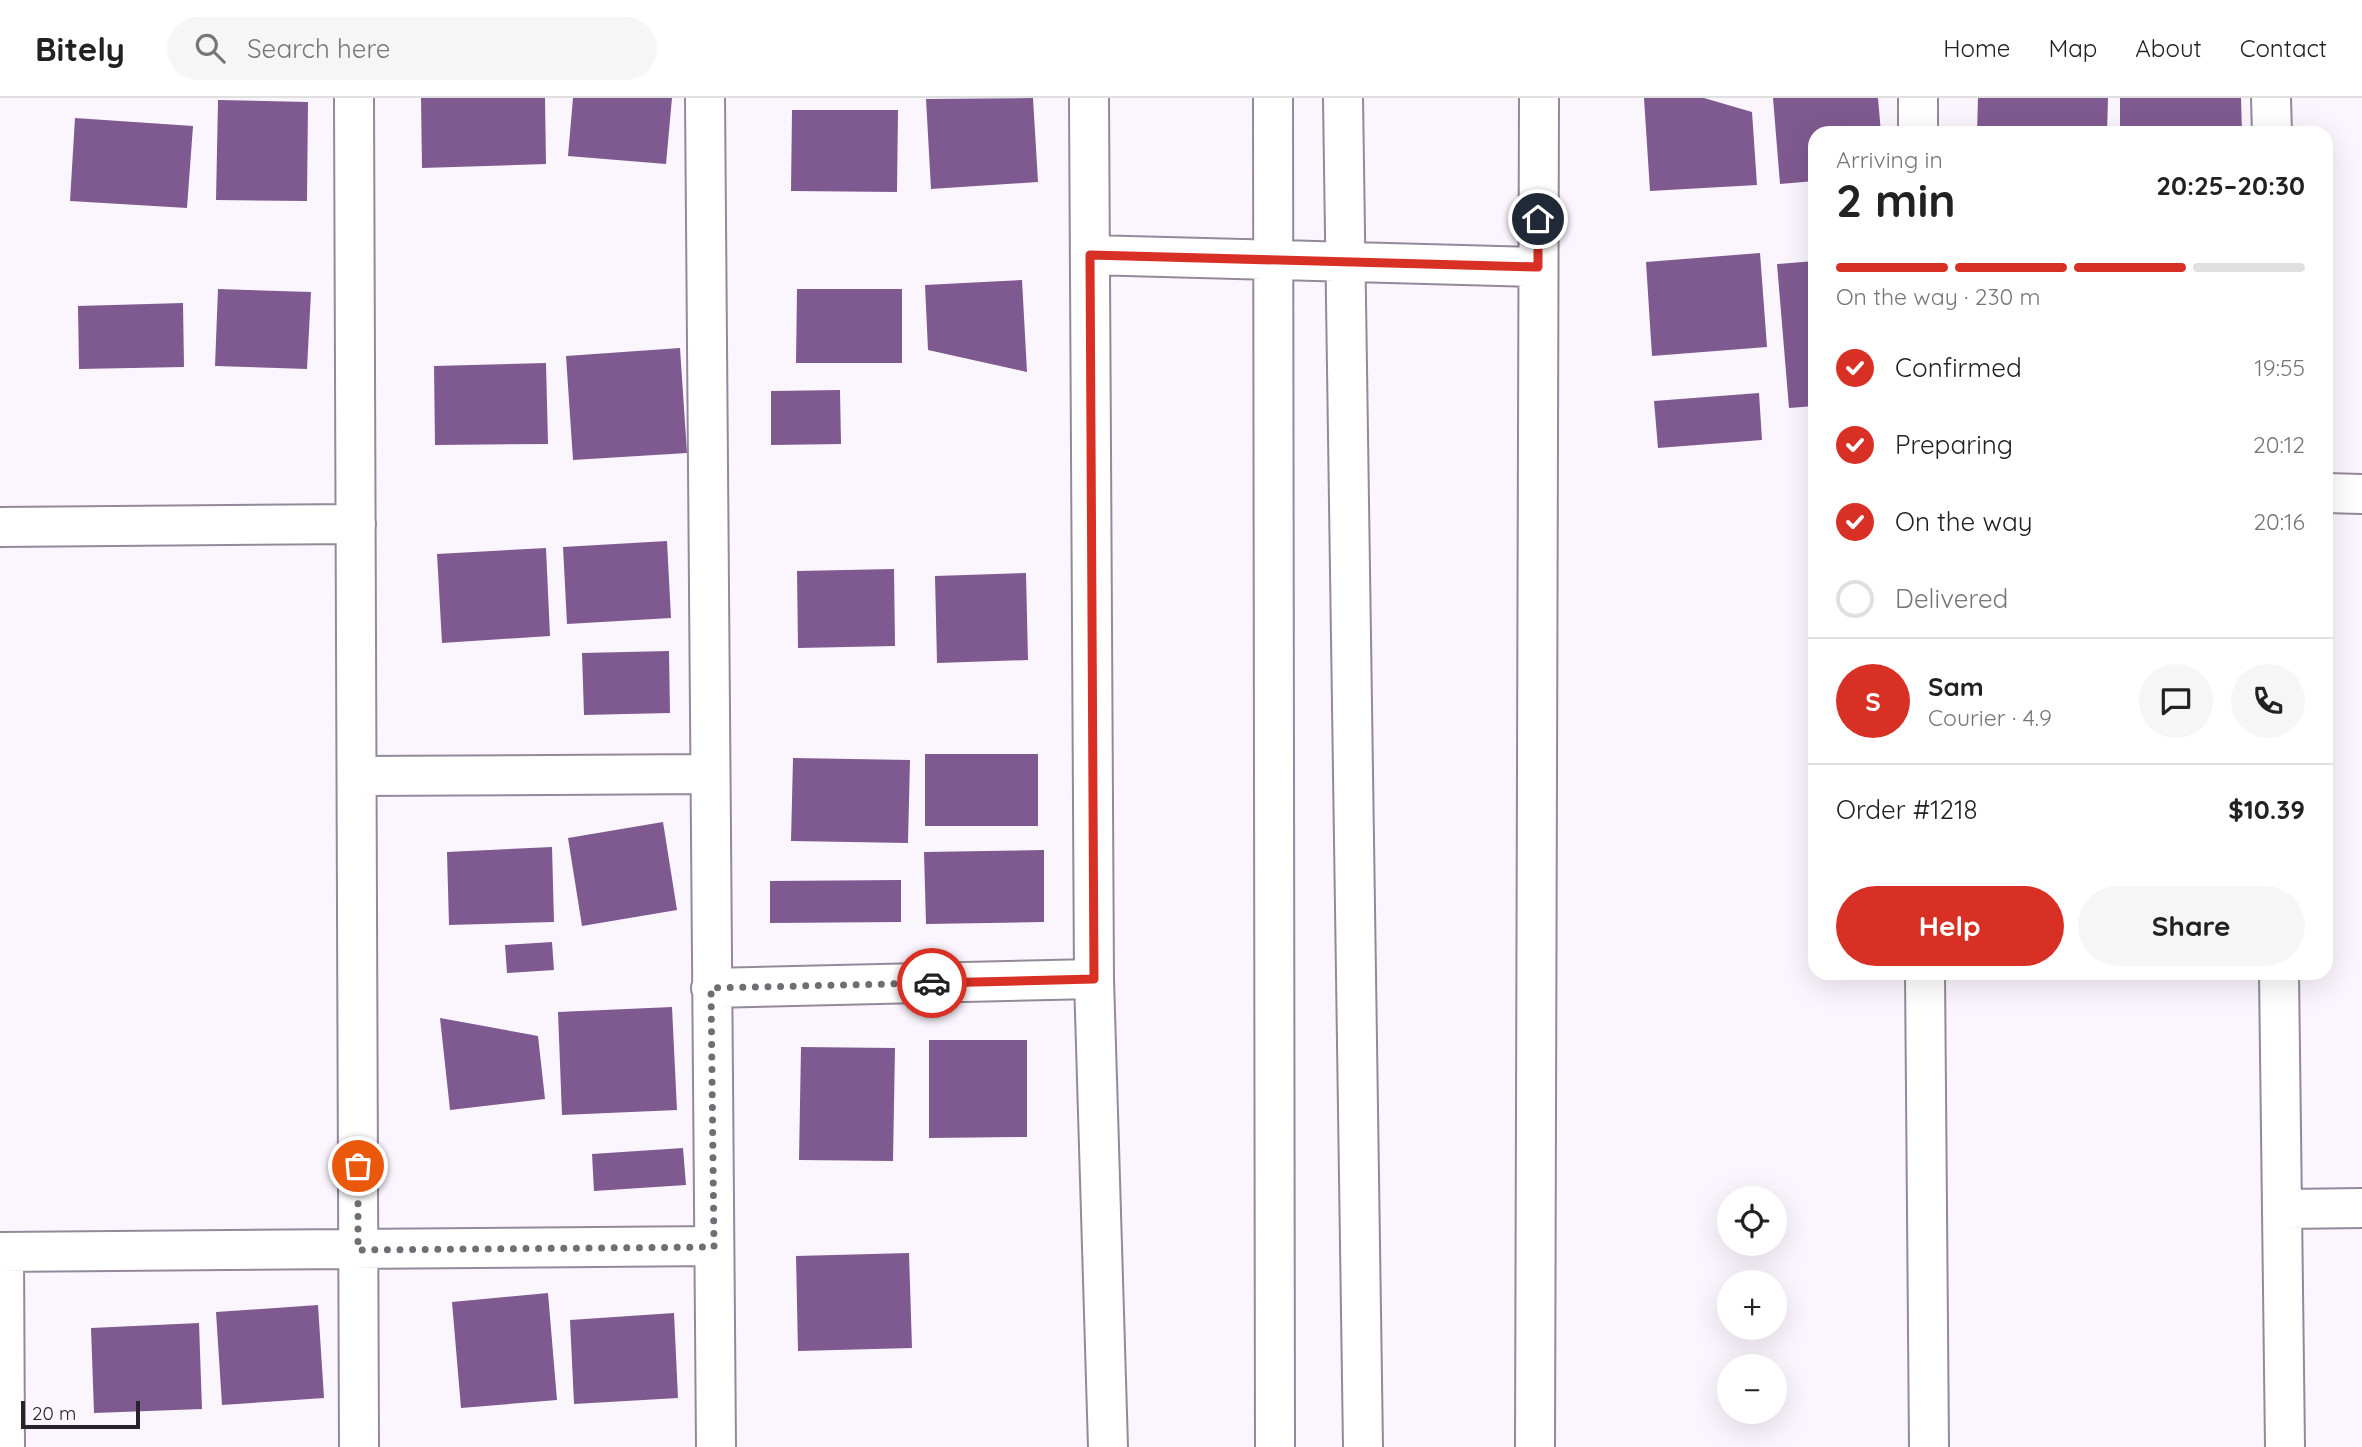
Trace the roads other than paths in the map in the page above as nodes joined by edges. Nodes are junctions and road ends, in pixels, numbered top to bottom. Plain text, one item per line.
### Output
1 (354, 98) edge
2 (705, 98) edge
3 (1089, 98) edge
4 (1272, 98) edge
5 (1343, 98) edge
6 (1539, 98) edge
7 (1918, 98) edge
8 (2271, 98) edge
9 (1918, 126) edge
10 (2272, 126) edge
11 (1090, 255) junction
12 (1273, 260) junction
13 (1346, 262) junction
14 (1538, 267) junction
15 (2333, 494) edge
16 (2362, 494) edge
17 (356, 524) junction
18 (0, 527) edge
19 (710, 774) junction
20 (357, 776) junction
21 (1094, 979) junction
22 (1925, 980) edge
23 (2279, 980) edge
24 (711, 988) junction
25 (2362, 1208) edge
26 (2282, 1209) junction
27 (714, 1247) junction
28 (358, 1250) junction
29 (2, 1252) edge
30 (5, 1447) edge
31 (359, 1447) edge
32 (716, 1447) edge
33 (1108, 1447) edge
34 (1275, 1447) edge
35 (1363, 1447) edge
36 (1535, 1447) edge
37 (1929, 1447) edge
38 (2285, 1447) edge

1 - 17 street
2 - 19 street
3 - 11 street
4 - 12 street
5 - 13 street
6 - 14 street
7 - 9 street
8 - 10 street
11 - 12 street
11 - 21 street
12 - 13 street
12 - 34 street
13 - 14 street
13 - 35 street
14 - 36 street
15 - 16 street
17 - 18 street
17 - 20 street
19 - 20 street
19 - 24 street
20 - 28 street
21 - 24 street
21 - 33 street
22 - 37 street
23 - 26 street
24 - 27 street
25 - 26 street
26 - 38 street
27 - 28 street
27 - 32 street
28 - 29 street
28 - 31 street
29 - 30 street

